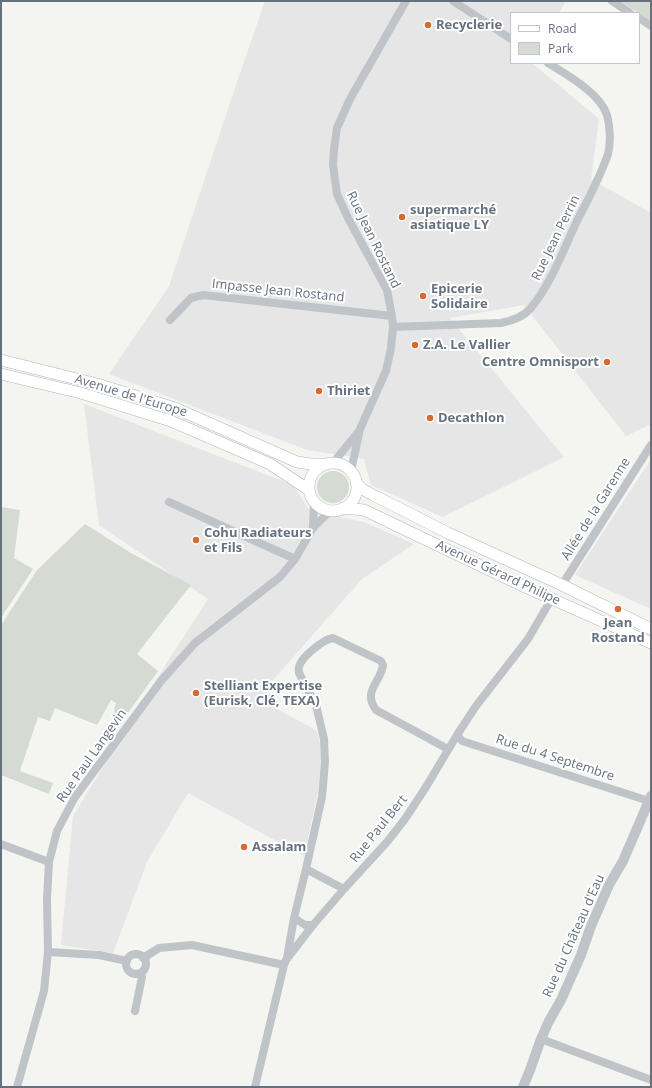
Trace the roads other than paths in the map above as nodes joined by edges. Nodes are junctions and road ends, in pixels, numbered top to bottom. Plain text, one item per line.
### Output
1 (406, 1) edge
2 (453, 1) edge
3 (612, 1) edge
4 (628, 12) edge
5 (640, 19) edge
6 (651, 26) edge
7 (510, 38) edge
8 (550, 64) edge
9 (392, 316) junction
10 (170, 320) dead end
11 (393, 327) junction
12 (1, 360) edge
13 (1, 374) edge
14 (360, 429) junction
15 (651, 445) edge
16 (330, 463) junction
17 (351, 471) junction
18 (356, 483) junction
19 (309, 490) junction
20 (314, 501) junction
21 (169, 502) dead end
22 (344, 508) junction
23 (330, 510) junction
24 (313, 528) junction
25 (295, 559) junction
26 (562, 585) junction
27 (552, 598) junction
28 (651, 629) edge
29 (651, 643) edge
30 (456, 735) junction
31 (448, 749) junction
32 (650, 799) edge
33 (1, 844) edge
34 (49, 862) junction
35 (306, 869) junction
36 (344, 889) junction
37 (294, 918) junction
38 (313, 925) junction
39 (48, 952) junction
40 (143, 958) junction
41 (127, 960) junction
42 (285, 963) junction
43 (141, 973) junction
44 (135, 1011) dead end
45 (541, 1039) junction
46 (651, 1080) edge
47 (17, 1087) edge
48 (255, 1087) edge
49 (523, 1087) edge

1 - 9 street, Rue Jean Rostand
2 - 7 street
3 - 4 street
5 - 6 street
8 - 11 street, Rue Jean Perrin
9 - 10 street, Impasse Jean Rostand
9 - 11 street, Rue Jean Rostand
11 - 14 street, Rue Jean Rostand
12 - 16 main road, Avenue de l'Europe
13 - 19 main road, Avenue de l'Europe
14 - 16 street, Rue Jean Rostand
14 - 17 street, Rue Jean Rostand
15 - 26 street, Allée de la Garenne
16 - 17 main road
16 - 19 main road
17 - 18 main road
18 - 22 main road
18 - 26 main road, Avenue Gérard Philipe
19 - 20 main road
20 - 23 main road
20 - 24 street, Rue Paul Langevin
21 - 25 street
22 - 23 main road
22 - 27 main road, Avenue Gérard Philipe
23 - 24 street, Rue Paul Langevin
24 - 25 street, Rue Paul Langevin
25 - 34 street, Rue Paul Langevin
26 - 28 main road, Avenue Gérard Philipe
27 - 29 main road, Avenue Gérard Philipe
27 - 30 street, Rue Paul Bert
30 - 31 street, Rue Paul Bert
30 - 32 street, Rue du 4 Septembre
31 - 35 street
31 - 36 street, Rue Paul Bert
32 - 45 street, Rue du Château d'Eau
33 - 34 street
34 - 39 street, Rue Paul Langevin
35 - 36 street
35 - 37 street
36 - 38 street, Rue Paul Bert
37 - 38 street
37 - 42 street
38 - 42 street, Rue Paul Bert
39 - 41 street
39 - 47 street, Rue Paul Langevin
40 - 41 street
40 - 42 street
40 - 43 street
41 - 43 street
42 - 48 street, Rue Paul Bert
43 - 44 street
45 - 46 street
45 - 49 street, Rue du Château d'Eau

